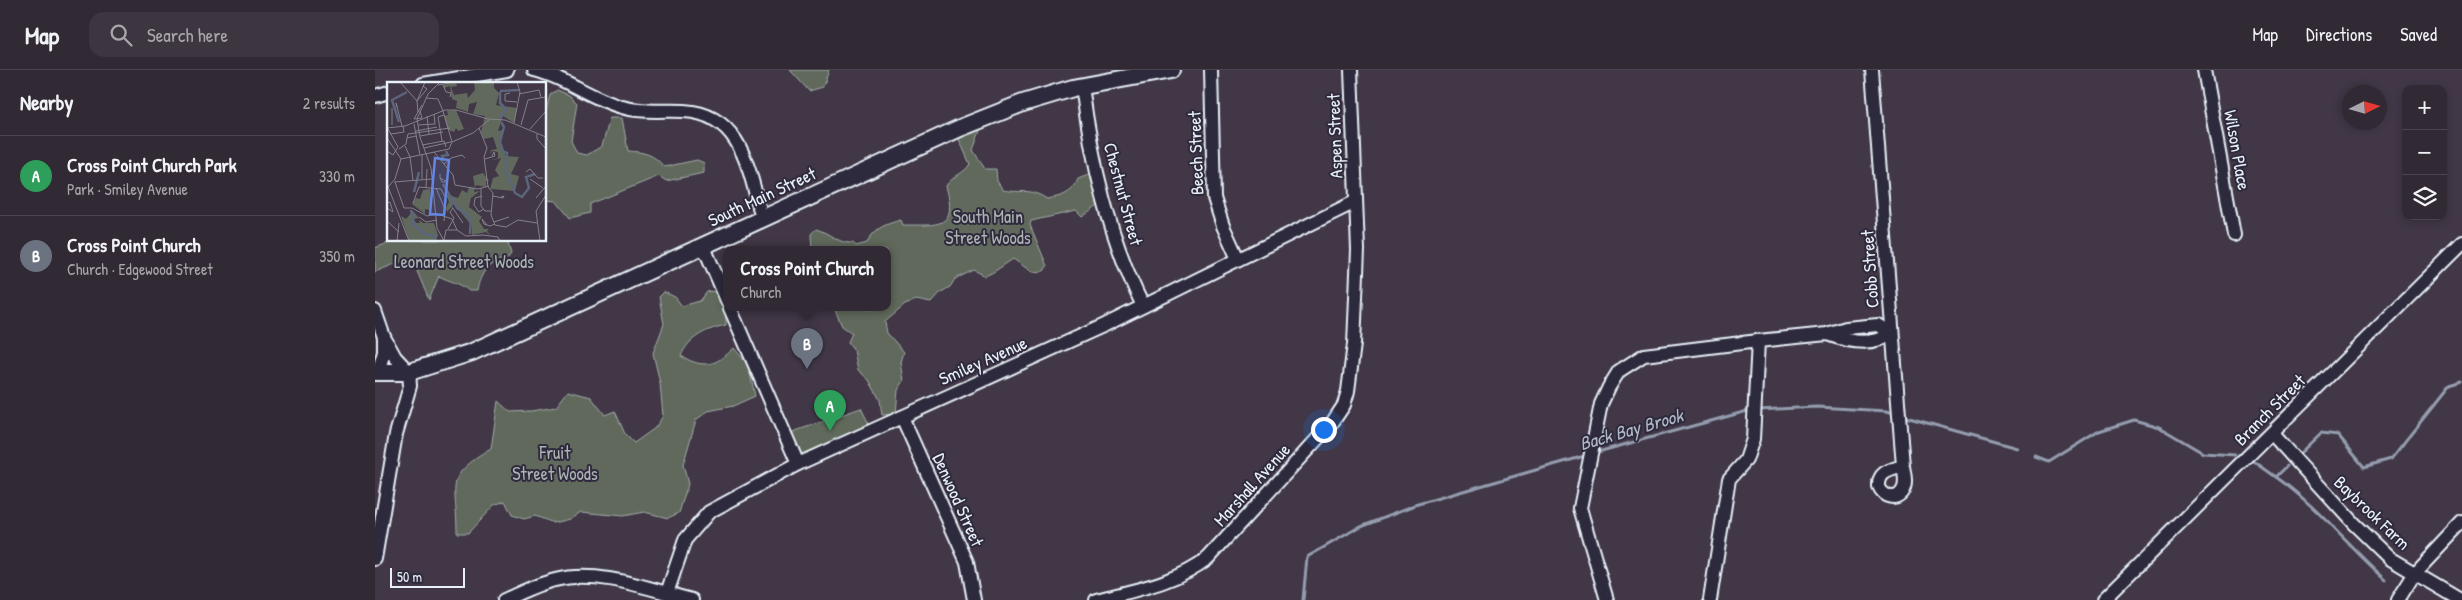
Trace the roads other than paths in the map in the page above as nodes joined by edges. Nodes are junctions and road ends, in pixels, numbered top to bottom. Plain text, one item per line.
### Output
1 (507, 70) edge
2 (534, 70) edge
3 (1171, 70) edge
4 (1211, 70) edge
5 (1351, 70) edge
6 (1872, 70) edge
7 (2205, 70) edge
8 (462, 74) edge
9 (431, 82) edge
10 (1082, 86) junction
11 (1355, 202) junction
12 (762, 218) junction
13 (2234, 235) dead end
14 (2462, 244) edge
15 (703, 245) junction
16 (1238, 259) junction
17 (723, 291) edge
18 (1143, 306) junction
19 (375, 311) edge
20 (731, 311) edge
21 (1892, 333) junction
22 (384, 336) junction
23 (1757, 341) junction
24 (376, 372) edge
25 (409, 372) junction
26 (902, 417) junction
27 (2271, 434) junction
28 (797, 464) junction
29 (1903, 466) dead end
30 (2462, 522) edge
31 (375, 559) edge
32 (2415, 573) junction
33 (667, 594) junction
34 (504, 600) edge
35 (692, 600) edge
36 (975, 600) edge
37 (1096, 600) edge
38 (1607, 600) edge
39 (1710, 600) edge
40 (2103, 600) edge
41 (2398, 600) edge
42 (2461, 600) edge

1 - 8 street
2 - 12 street
3 - 10 main road, South Main Street
4 - 16 street, Beech Street
5 - 11 street, Aspen Street
6 - 21 street, Cobb Street
7 - 13 street, Wilson Place
8 - 9 street
10 - 12 main road, South Main Street
10 - 18 street, Chestnut Street
11 - 16 street, Smiley Avenue
11 - 37 street, Marshall Avenue
12 - 15 main road, South Main Street
14 - 27 street, Branch Street
15 - 17 street
15 - 25 main road, South Main Street
16 - 18 street, Smiley Avenue
18 - 26 street, Smiley Avenue
19 - 22 street
20 - 28 street
21 - 23 street
21 - 29 street, Cobb Street
22 - 24 street
22 - 25 street
23 - 38 street
23 - 39 street
24 - 25 main road, South Main Street
25 - 31 street
26 - 28 street, Smiley Avenue
26 - 36 street, Denwood Street
27 - 32 street, Baybrook Farm
27 - 40 street, Branch Street
28 - 33 street, Smiley Avenue
30 - 32 street
32 - 41 street
32 - 42 street, Baybrook Farm
33 - 34 street
33 - 35 street

